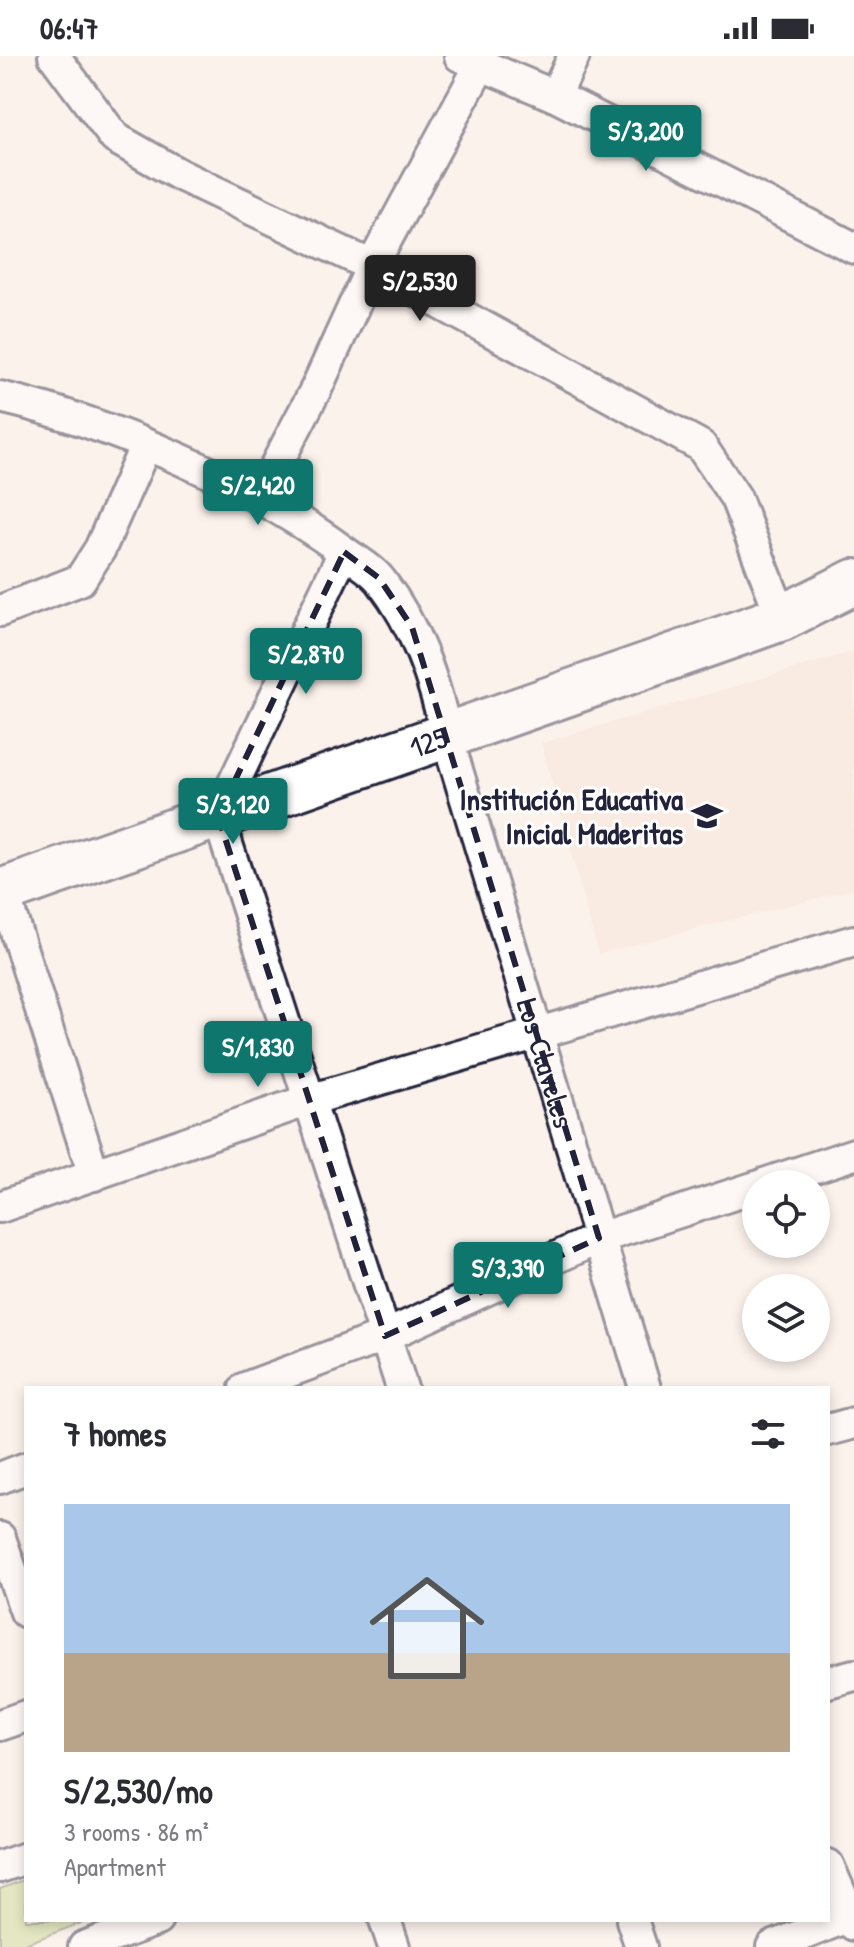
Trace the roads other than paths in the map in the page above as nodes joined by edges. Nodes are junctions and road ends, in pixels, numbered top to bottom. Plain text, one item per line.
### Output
1 (54, 56) edge
2 (574, 56) edge
3 (470, 61) edge
4 (555, 96) junction
5 (854, 248) edge
6 (372, 266) junction
7 (0, 397) edge
8 (145, 447) junction
9 (260, 496) junction
10 (344, 552) junction
11 (851, 589) edge
12 (0, 611) edge
13 (782, 618) junction
14 (447, 737) junction
15 (218, 816) junction
16 (1, 891) edge
17 (854, 941) edge
18 (537, 1031) junction
19 (309, 1100) junction
20 (854, 1154) edge
21 (806, 1170) edge
22 (94, 1175) junction
23 (742, 1192) edge
24 (0, 1207) edge
25 (599, 1238) junction
26 (385, 1336) junction
27 (250, 1386) edge
28 (401, 1386) edge
29 (644, 1386) edge
30 (854, 1423) edge
31 (830, 1429) edge
32 (24, 1469) edge
33 (0, 1478) edge
34 (0, 1538) edge
35 (24, 1606) edge
36 (854, 1675) edge
37 (830, 1681) edge
38 (24, 1717) edge
39 (0, 1725) edge
40 (24, 1859) edge
41 (0, 1867) edge
42 (839, 1872) edge
43 (853, 1917) edge
44 (386, 1922) edge
45 (633, 1922) edge
46 (143, 1928) edge
47 (84, 1947) edge
48 (394, 1947) edge
49 (641, 1947) edge
50 (772, 1947) edge

1 - 6 street
2 - 4 street
3 - 4 street
3 - 6 street
4 - 5 street
6 - 9 street
6 - 13 street
7 - 8 street, Los Claveles
8 - 9 street, Los Claveles
8 - 12 street
9 - 10 street, Los Claveles
10 - 14 street, Los Claveles
10 - 15 street
11 - 13 street, 125
13 - 14 street, 125
14 - 15 street, 125
14 - 18 street, Los Claveles
15 - 16 street, 125
15 - 19 street
16 - 22 street
17 - 18 street
18 - 19 street
18 - 25 street, Los Claveles
19 - 22 street
19 - 26 street
20 - 21 street
22 - 24 street
23 - 25 street
25 - 26 street
25 - 29 street, Los Claveles
26 - 27 street
26 - 28 street
30 - 31 street
32 - 33 street
34 - 35 street
36 - 37 street
38 - 39 street
40 - 41 street
42 - 43 street
43 - 50 street
44 - 48 street
45 - 49 street
46 - 47 street

